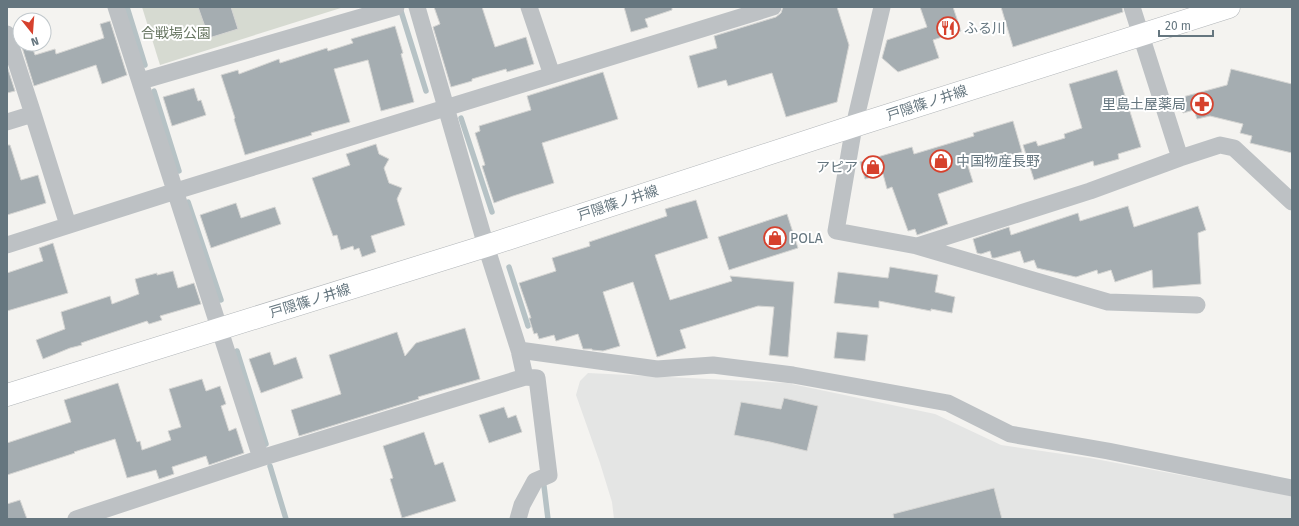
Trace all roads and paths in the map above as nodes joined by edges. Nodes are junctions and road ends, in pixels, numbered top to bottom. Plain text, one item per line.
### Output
1 (116, 7) edge
2 (396, 7) edge
3 (417, 7) edge
4 (529, 7) edge
5 (773, 7) edge
6 (882, 7) edge
7 (1132, 7) edge
8 (1229, 7) edge
9 (738, 12) edge
10 (7, 34) edge
11 (1141, 35) junction
12 (552, 75) junction
13 (141, 81) junction
14 (446, 108) junction
15 (34, 114) junction
16 (7, 122) edge
17 (854, 126) junction
18 (1180, 158) junction
19 (176, 191) junction
20 (1292, 202) edge
21 (68, 225) junction
22 (7, 245) edge
23 (486, 246) junction
24 (917, 246) junction
25 (1197, 304) dead end
26 (221, 330) junction
27 (519, 350) junction
28 (525, 377) junction
29 (7, 396) edge
30 (262, 458) junction
31 (1292, 488) edge
32 (76, 519) edge
33 (518, 519) edge

1 - 13 street
2 - 13 street
3 - 14 street
4 - 12 street
5 - 9 street
6 - 17 street
7 - 11 street
8 - 11 main road, 戸隠篠ノ井線
9 - 12 street
10 - 15 street
11 - 17 main road, 戸隠篠ノ井線
11 - 18 street
12 - 14 street
13 - 19 street
14 - 19 street
14 - 23 street
15 - 16 street
15 - 21 street
17 - 23 main road, 戸隠篠ノ井線
17 - 24 street
18 - 20 street
18 - 24 street
19 - 21 street
19 - 26 street
21 - 22 street
23 - 26 main road, 戸隠篠ノ井線
23 - 27 street
24 - 25 street
26 - 29 main road, 戸隠篠ノ井線
26 - 30 street
27 - 28 street
27 - 31 street
28 - 30 street
28 - 33 street
30 - 32 street

